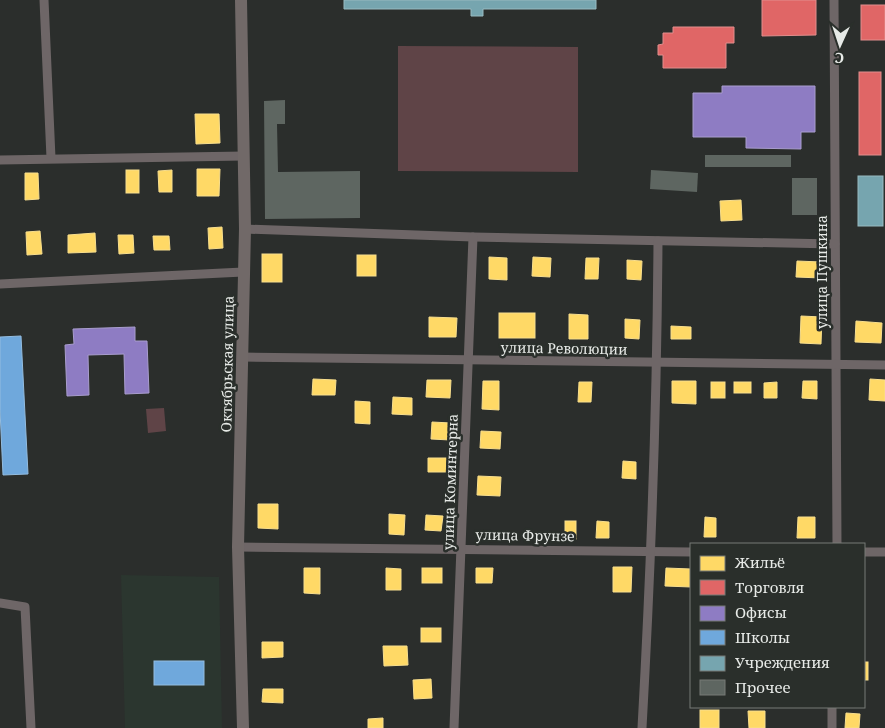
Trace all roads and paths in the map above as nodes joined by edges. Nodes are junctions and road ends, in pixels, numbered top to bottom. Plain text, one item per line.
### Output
1 (44, 0) edge
2 (241, 0) edge
3 (834, 0) edge
4 (244, 156) junction
5 (51, 158) junction
6 (0, 160) edge
7 (246, 230) junction
8 (473, 237) junction
9 (658, 241) junction
10 (835, 244) junction
11 (243, 272) junction
12 (0, 284) edge
13 (242, 357) junction
14 (468, 360) junction
15 (657, 363) junction
16 (835, 364) junction
17 (885, 365) edge
18 (837, 543) edge
19 (238, 547) junction
20 (461, 548) junction
21 (651, 551) junction
22 (690, 552) edge
23 (865, 552) edge
24 (885, 552) edge
25 (0, 603) edge
26 (832, 708) edge
27 (32, 728) edge
28 (243, 728) edge
29 (454, 728) edge
30 (642, 728) edge
31 (832, 728) edge

1 - 5 street
2 - 4 street, Октябрьская улица
3 - 10 street, улица Пушкина
4 - 5 street
4 - 7 street, Октябрьская улица
5 - 6 street
7 - 8 street
7 - 11 street, Октябрьская улица
8 - 9 street
8 - 14 street, улица Коминтерна
9 - 10 street
9 - 15 street
10 - 16 street, улица Пушкина
11 - 12 street
11 - 13 street, Октябрьская улица
13 - 14 street, улица Революции
13 - 19 street, Октябрьская улица
14 - 15 street, улица Революции
14 - 20 street, улица Коминтерна
15 - 16 street, улица Революции
15 - 21 street
16 - 17 street, улица Революции
16 - 18 street, улица Пушкина
19 - 20 street, улица Фрунзе
19 - 28 street, Октябрьская улица
20 - 21 street, улица Фрунзе
20 - 29 street, улица Коминтерна
21 - 22 street, улица Фрунзе
21 - 30 street
23 - 24 street
25 - 27 street
26 - 31 street

